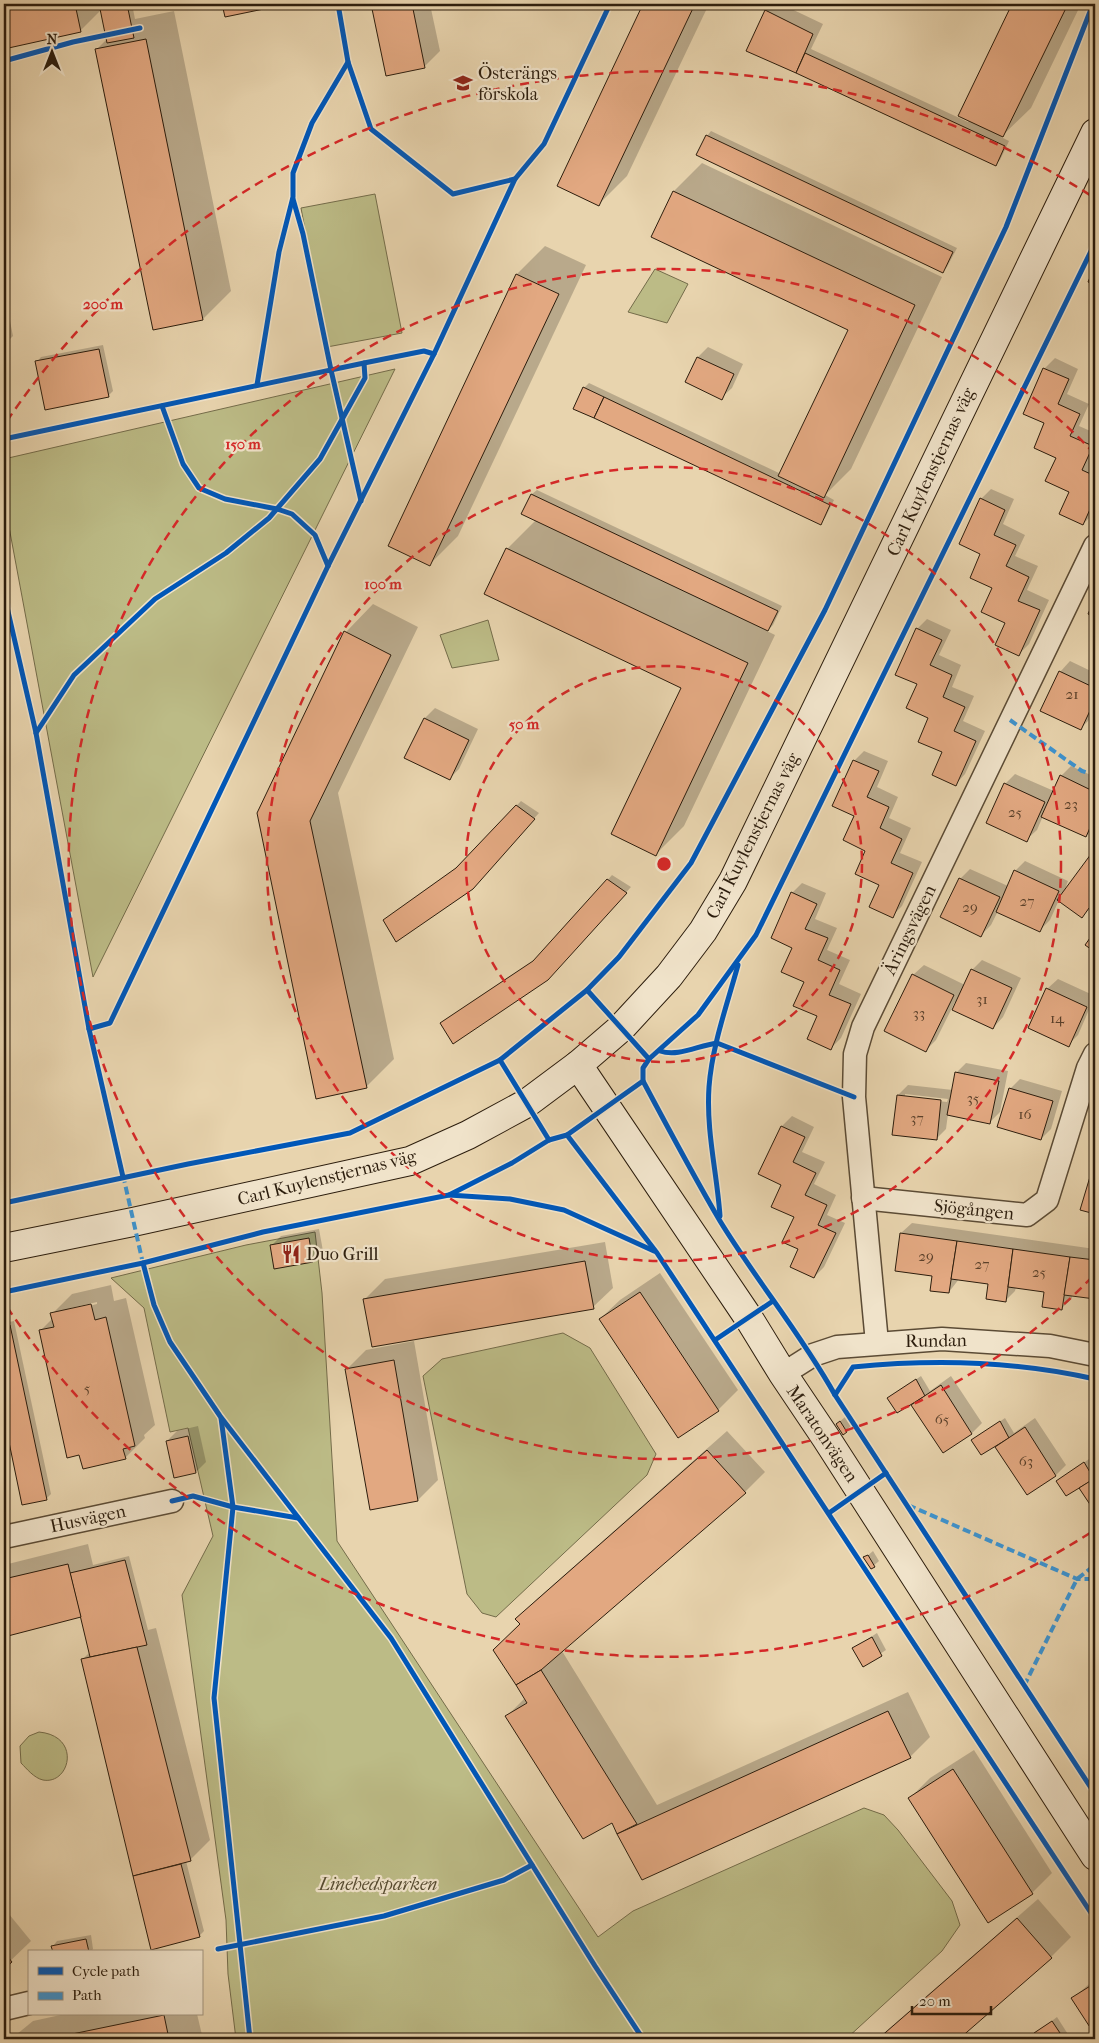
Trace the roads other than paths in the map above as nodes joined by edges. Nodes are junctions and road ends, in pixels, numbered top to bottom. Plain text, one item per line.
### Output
1 (1095, 134) edge
2 (1095, 546) edge
3 (1095, 1054) edge
4 (578, 1065) junction
5 (863, 1198) junction
6 (4, 1248) edge
7 (877, 1343) junction
8 (1095, 1355) edge
9 (782, 1374) junction
10 (172, 1501) dead end
11 (4, 1537) edge
12 (1095, 1856) edge
13 (28, 2003) edge
14 (4, 2008) edge

1 - 4 street, Carl Kuylenstjernas väg
2 - 5 street, Äringsvägen
3 - 5 street, Sjögången
4 - 6 street, Carl Kuylenstjernas väg
4 - 9 street, Maratonvägen
5 - 7 street, Äringsvägen
7 - 8 street, Rundan
7 - 9 street, Rundan
9 - 12 street, Maratonvägen
10 - 11 street, Husvägen
13 - 14 street

